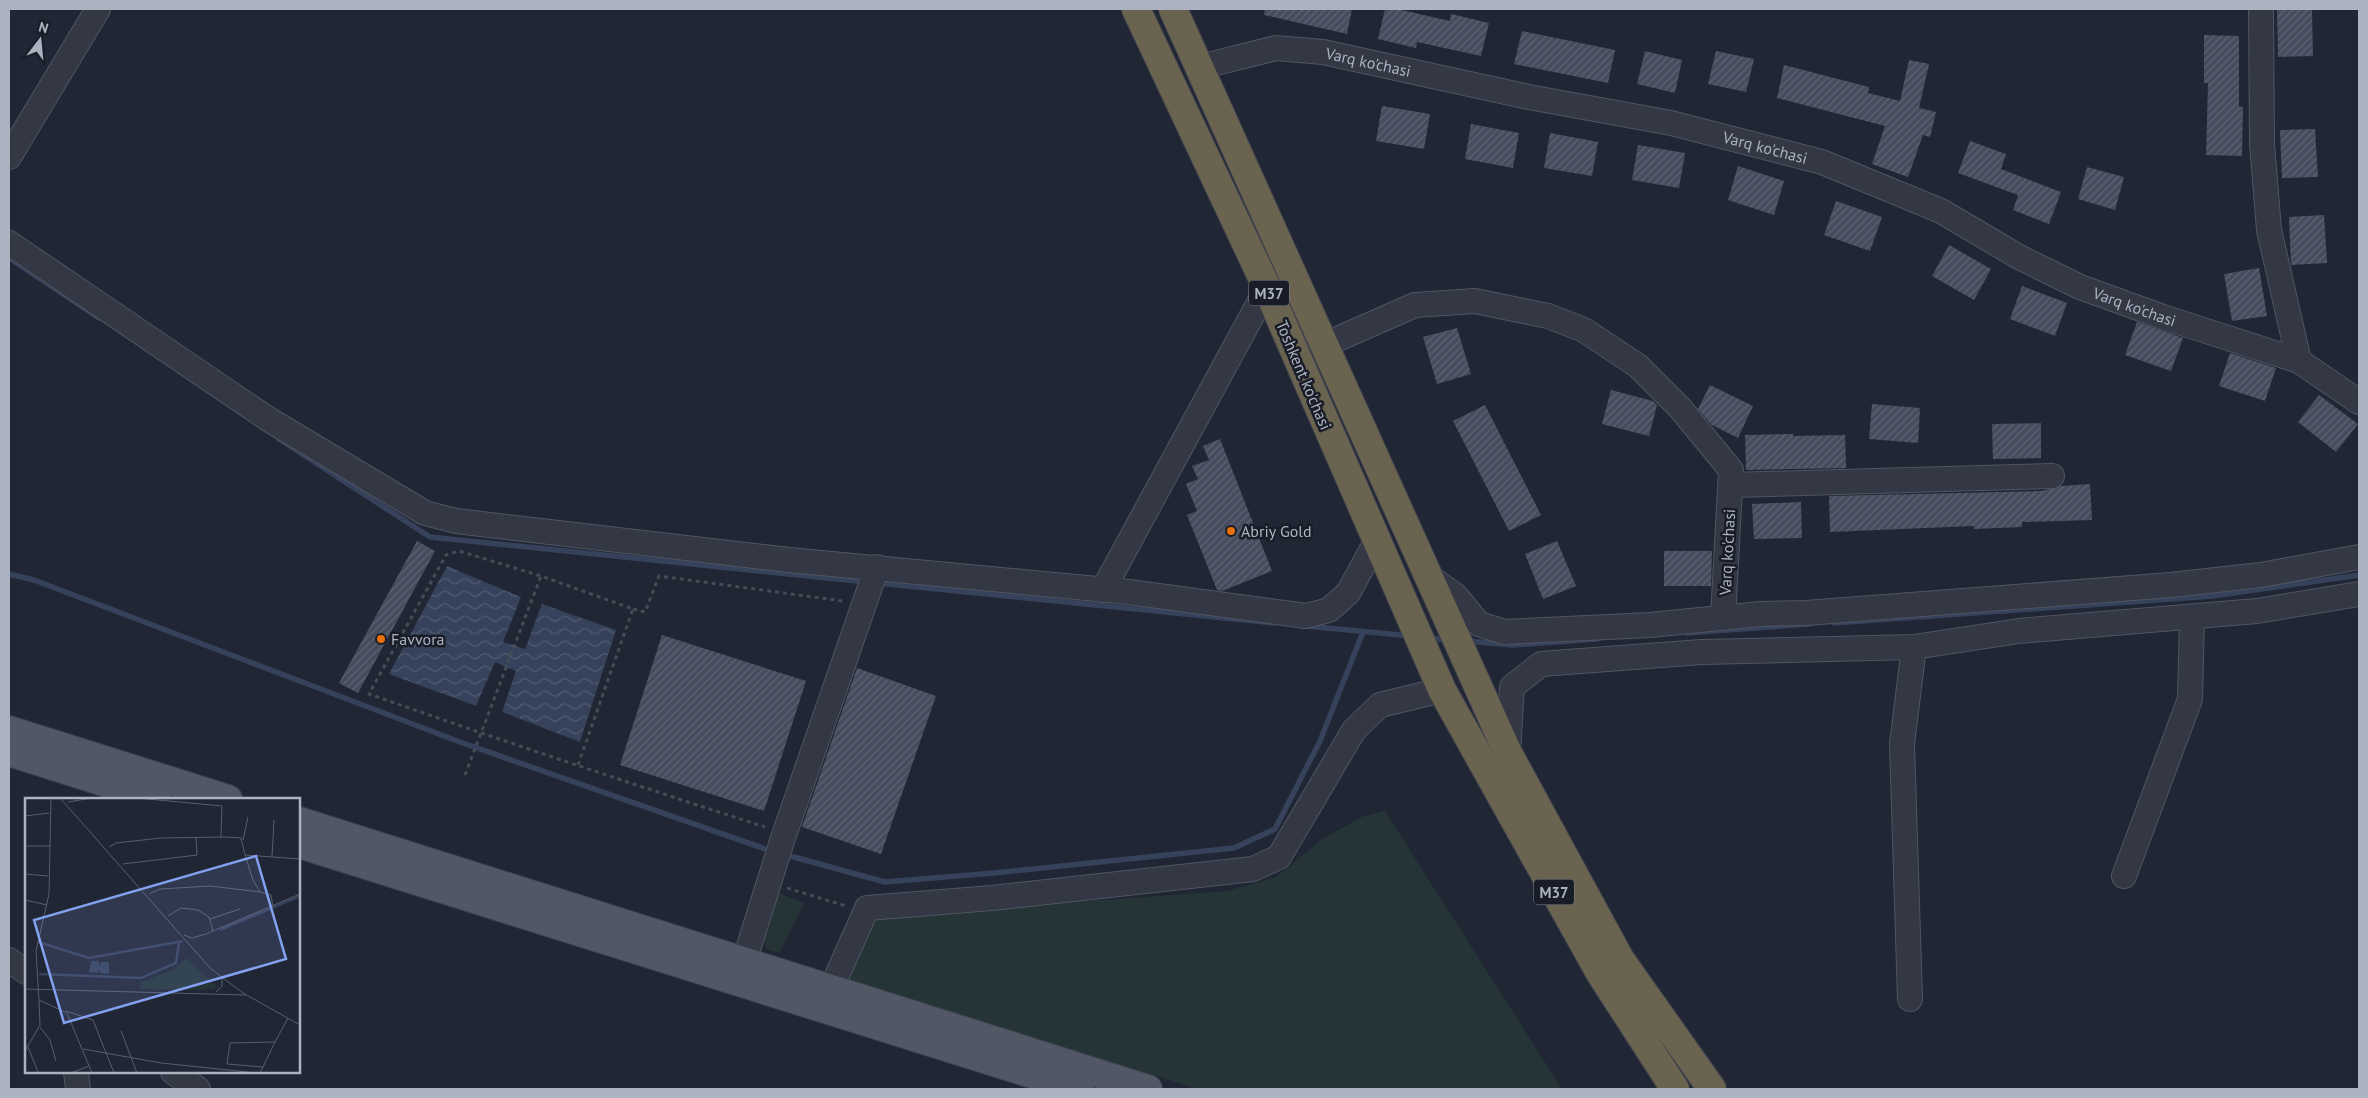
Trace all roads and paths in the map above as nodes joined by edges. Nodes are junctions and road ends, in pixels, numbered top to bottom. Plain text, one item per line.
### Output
1 (98, 9) edge
2 (1136, 9) edge
3 (1173, 9) edge
4 (2261, 9) edge
5 (1200, 67) junction
6 (9, 157) edge
7 (9, 243) edge
8 (1267, 288) junction
9 (1324, 345) junction
10 (2298, 361) junction
11 (2359, 402) edge
12 (2052, 476) dead end
13 (1730, 486) junction
14 (1376, 542) junction
15 (2359, 557) edge
16 (877, 567) junction
17 (1427, 575) junction
18 (541, 576) junction
19 (1103, 590) junction
20 (2359, 594) edge
21 (864, 604) junction
22 (633, 609) junction
23 (2192, 617) junction
24 (1723, 618) junction
25 (1914, 647) junction
26 (1442, 690) junction
27 (9, 730) edge
28 (481, 733) junction
29 (9, 752) edge
30 (1508, 753) junction
31 (578, 765) junction
32 (465, 775) dead end
33 (154, 798) edge
34 (225, 798) edge
35 (300, 822) edge
36 (783, 836) junction
37 (300, 844) edge
38 (772, 875) junction
39 (2124, 876) dead end
40 (866, 913) junction
41 (9, 960) edge
42 (744, 962) junction
43 (25, 971) edge
44 (830, 989) junction
45 (1910, 999) dead end
46 (76, 1073) edge
47 (174, 1073) edge
48 (78, 1089) edge
49 (198, 1089) edge
50 (1080, 1089) edge
51 (1148, 1089) edge
52 (1675, 1089) edge
53 (1712, 1089) edge

1 - 6 street
2 - 8 highway, Toshkent ko'chasi / M37
3 - 5 highway, Toshkent ko'chasi / M37
4 - 10 street
5 - 9 highway, Toshkent ko'chasi / M37
5 - 10 street, Varq ko'chasi
7 - 16 street
8 - 14 highway, Toshkent ko'chasi / M37
8 - 19 street
9 - 13 street, Varq ko'chasi
9 - 17 highway, Toshkent ko'chasi / M37
10 - 11 street, Varq ko'chasi
12 - 13 street, Varq ko'chasi
13 - 24 street, Varq ko'chasi
14 - 19 street
14 - 26 highway, Toshkent ko'chasi / M37
15 - 24 street
16 - 19 street
16 - 21 street
17 - 24 street
17 - 30 highway, M37
18 - 22 path
18 - 28 path
18 - 28 path
20 - 23 street
21 - 22 path
21 - 36 street
22 - 31 path
23 - 25 street
23 - 39 street
25 - 30 street
25 - 45 street
26 - 40 street
26 - 52 highway, M37
27 - 34 main road
28 - 31 path
28 - 32 path
29 - 33 main road
30 - 53 highway, M37
31 - 36 path
35 - 42 main road
36 - 38 street
37 - 50 main road
38 - 40 path
38 - 42 street
40 - 44 street
41 - 43 street
42 - 44 main road
44 - 51 main road
46 - 48 street
47 - 49 street

